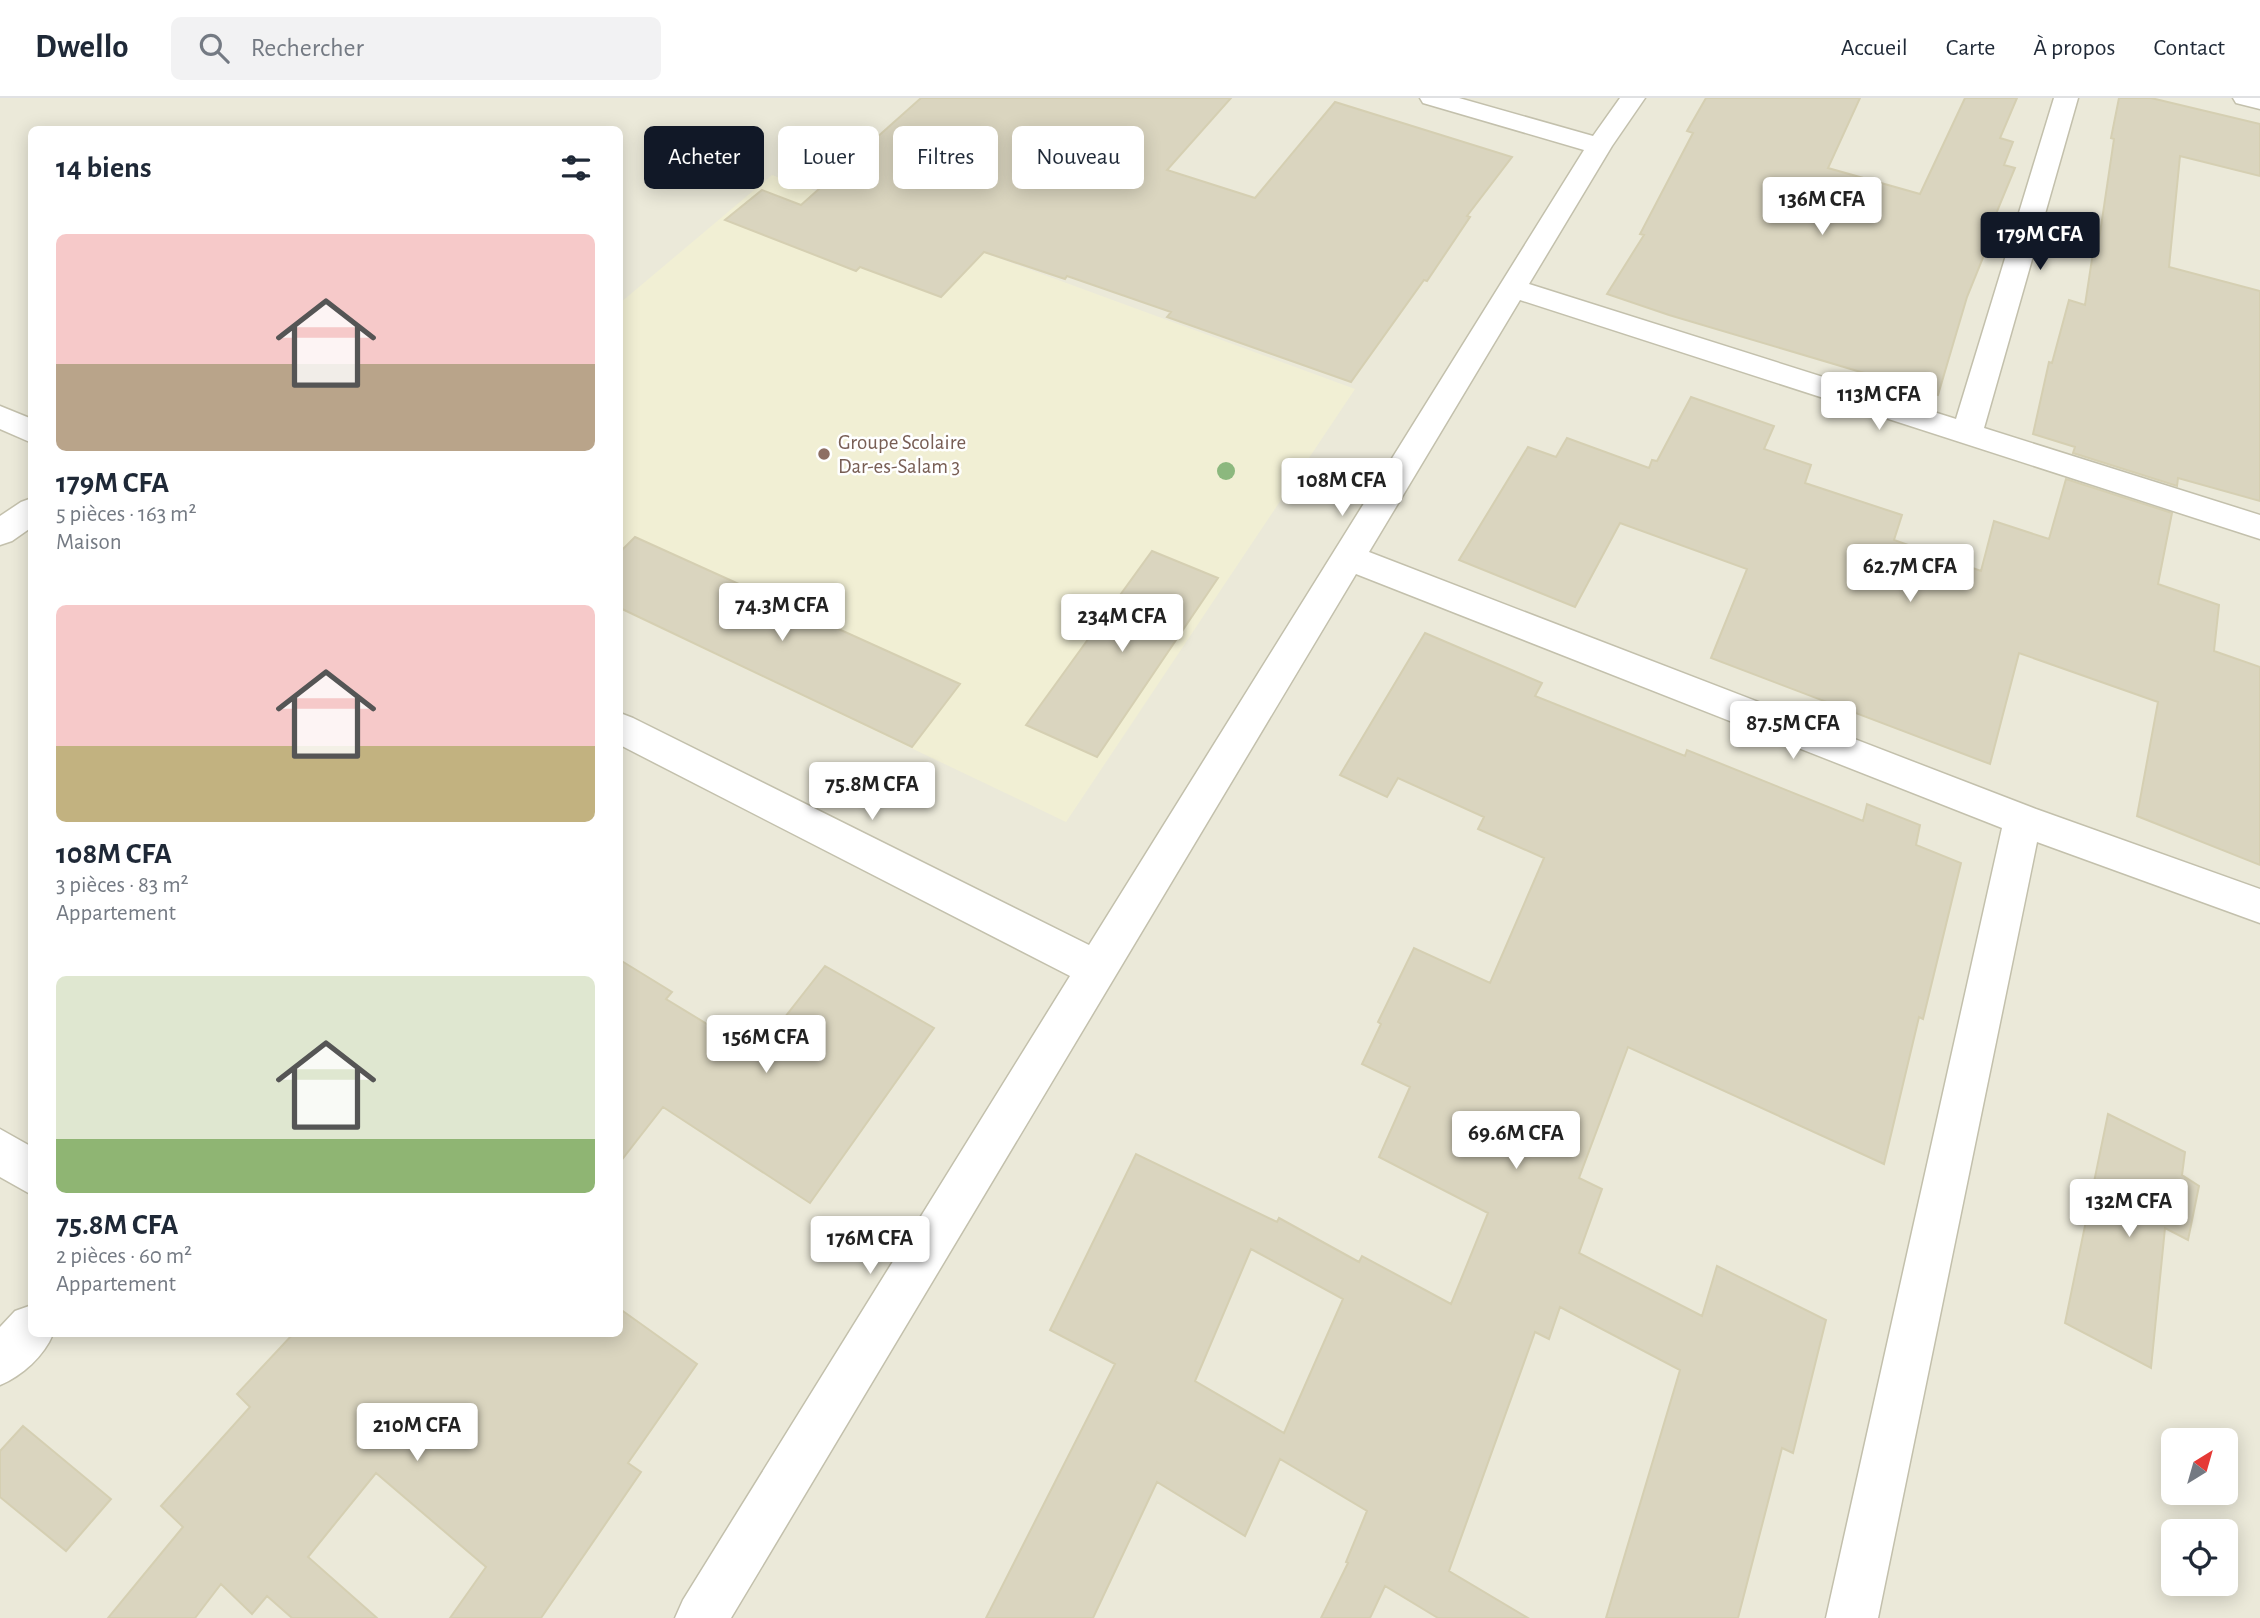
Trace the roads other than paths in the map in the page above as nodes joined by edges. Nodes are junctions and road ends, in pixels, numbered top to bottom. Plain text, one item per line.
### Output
1 (1432, 98) edge
2 (1633, 98) edge
3 (2066, 98) edge
4 (2245, 98) edge
5 (2260, 102) edge
6 (1600, 146) junction
7 (1513, 288) junction
8 (0, 416) edge
9 (28, 430) edge
10 (1967, 433) junction
11 (28, 513) edge
12 (2260, 527) edge
13 (0, 533) edge
14 (1349, 558) junction
15 (623, 730) edge
16 (2023, 820) junction
17 (2260, 906) edge
18 (1097, 968) junction
19 (0, 1151) edge
20 (28, 1171) edge
21 (28, 1332) edge
22 (0, 1361) edge
23 (701, 1618) edge
24 (1852, 1618) edge

1 - 6 street
2 - 6 street
3 - 10 street
4 - 5 street
6 - 7 street
7 - 10 street
7 - 14 street
8 - 9 street
10 - 12 street
11 - 13 street
14 - 16 street
14 - 18 street
15 - 18 street
16 - 17 street
16 - 24 street
18 - 23 street
19 - 20 street
21 - 22 street

